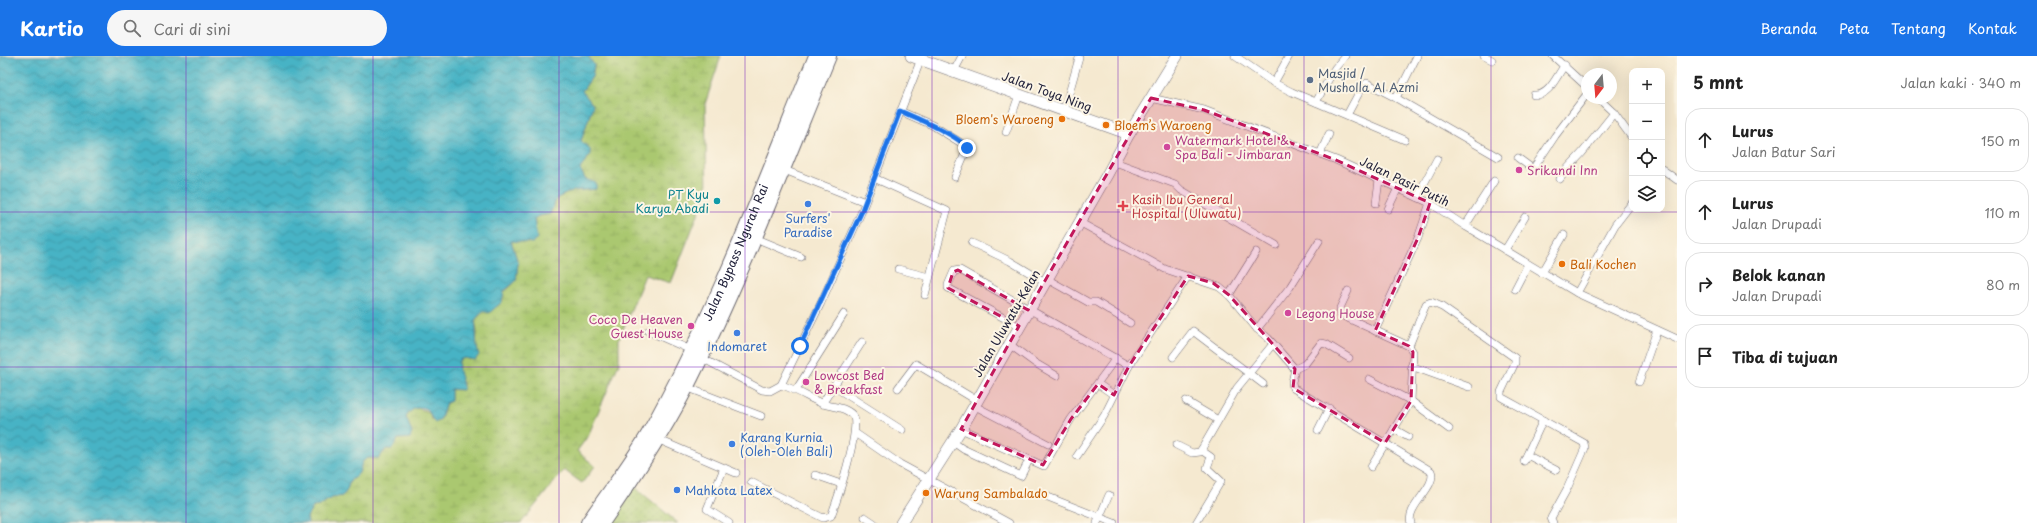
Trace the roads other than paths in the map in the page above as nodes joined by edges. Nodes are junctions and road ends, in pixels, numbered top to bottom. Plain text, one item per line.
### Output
1 (816, 56) edge
2 (829, 56) edge
3 (962, 56) edge
4 (1177, 56) edge
5 (1235, 56) edge
6 (1289, 56) edge
7 (1345, 56) edge
8 (1417, 56) edge
9 (1484, 56) edge
10 (1553, 56) edge
11 (916, 58) edge
12 (1079, 58) dead end
13 (1492, 60) dead end
14 (1565, 65) junction
15 (954, 71) junction
16 (1581, 81) edge
17 (1274, 83) junction
18 (1534, 94) dead end
19 (1019, 95) junction
20 (1152, 98) junction
21 (1396, 98) junction
22 (1316, 102) junction
23 (1581, 102) edge
24 (1604, 104) edge
25 (900, 111) junction
26 (1064, 111) junction
27 (1614, 113) junction
28 (1347, 115) junction
29 (1006, 132) dead end
30 (1129, 134) junction
31 (1329, 134) dead end
32 (1629, 134) edge
33 (1405, 140) dead end
34 (1320, 154) junction
35 (1498, 157) dead end
36 (1518, 158) dead end
37 (1437, 159) dead end
38 (1115, 162) junction
39 (782, 169) junction
40 (1665, 171) edge
41 (955, 177) dead end
42 (874, 178) junction
43 (1560, 179) dead end
44 (1380, 180) junction
45 (1677, 180) edge
46 (1494, 181) dead end
47 (1398, 188) junction
48 (1418, 197) junction
49 (865, 202) junction
50 (1376, 203) dead end
51 (1430, 203) junction
52 (1629, 207) edge
53 (1388, 210) dead end
54 (1525, 217) dead end
55 (1079, 222) junction
56 (1465, 226) junction
57 (1564, 235) dead end
58 (754, 236) junction
59 (1319, 241) dead end
60 (972, 243) dead end
61 (1276, 245) dead end
62 (1504, 250) junction
63 (1256, 252) dead end
64 (801, 257) dead end
65 (1528, 264) junction
66 (898, 269) dead end
67 (1542, 273) junction
68 (1188, 276) junction
69 (930, 277) junction
70 (1046, 280) junction
71 (1515, 289) dead end
72 (1348, 291) dead end
73 (1577, 293) junction
74 (1228, 295) junction
75 (924, 296) dead end
76 (1028, 310) junction
77 (844, 314) dead end
78 (1130, 323) dead end
79 (1019, 326) junction
80 (1257, 329) junction
81 (1657, 330) junction
82 (648, 331) dead end
83 (1375, 331) junction
84 (1677, 339) edge
85 (862, 342) dead end
86 (1009, 344) junction
87 (1273, 344) junction
88 (1409, 346) junction
89 (696, 354) junction
90 (1173, 357) dead end
91 (1116, 358) junction
92 (1349, 358) dead end
93 (1128, 366) junction
94 (1411, 366) junction
95 (1295, 369) junction
96 (1248, 373) junction
97 (1057, 376) dead end
98 (1369, 379) dead end
99 (1639, 382) dead end
100 (1098, 384) junction
101 (1263, 384) dead end
102 (781, 385) junction
103 (833, 386) junction
104 (686, 387) junction
105 (1469, 387) dead end
106 (898, 388) dead end
107 (796, 390) junction
108 (1114, 395) junction
109 (1186, 401) dead end
110 (1411, 401) junction
111 (975, 403) junction
112 (822, 404) junction
113 (1329, 408) junction
114 (761, 416) dead end
115 (1218, 420) junction
116 (1543, 420) junction
117 (961, 429) junction
118 (1394, 429) junction
119 (1449, 429) dead end
120 (902, 430) dead end
121 (1318, 430) dead end
122 (855, 433) junction
123 (1408, 437) dead end
124 (657, 439) junction
125 (953, 442) junction
126 (1385, 442) junction
127 (1048, 444) dead end
128 (1176, 445) dead end
129 (1201, 450) junction
130 (1076, 456) dead end
131 (1029, 460) junction
132 (1371, 467) dead end
133 (724, 468) junction
134 (1556, 470) dead end
135 (736, 473) dead end
136 (815, 475) dead end
137 (930, 479) junction
138 (751, 482) dead end
139 (841, 484) junction
140 (1109, 494) dead end
141 (1043, 495) dead end
142 (865, 517) dead end
143 (1099, 520) edge
144 (588, 523) edge
145 (602, 523) edge
146 (729, 523) edge
147 (874, 523) edge
148 (901, 523) edge
149 (1009, 523) edge
150 (1114, 523) edge
151 (1196, 523) edge
152 (1411, 523) edge
153 (1553, 523) edge

1 - 89 highway, Jalan Bypass Ngurah Rai
2 - 39 highway, Jalan Bypass Ngurah Rai
3 - 15 street
4 - 20 street, Jalan Uluwatu-Kelan
5 - 17 street
6 - 17 street
7 - 22 street
8 - 21 street
9 - 13 street
10 - 14 street
11 - 15 street, Jalan Toya Ning
11 - 25 street
12 - 26 street
14 - 16 street
14 - 18 street
15 - 19 street, Jalan Toya Ning
17 - 22 street
19 - 26 street, Jalan Toya Ning
19 - 29 street
20 - 30 street, Jalan Uluwatu-Kelan
20 - 34 street, Jalan Pasir Putih
21 - 28 street
21 - 35 street
22 - 28 street
23 - 36 street
24 - 27 street
25 - 41 street
25 - 42 street
26 - 30 street, Jalan Toya Ning
27 - 32 street
27 - 43 street
28 - 33 street
30 - 38 street, Jalan Uluwatu-Kelan
31 - 34 street
34 - 44 street, Jalan Pasir Putih
37 - 48 street
38 - 55 street, Jalan Uluwatu-Kelan
38 - 61 street
39 - 49 street
39 - 58 highway, Jalan Bypass Ngurah Rai
40 - 45 street
42 - 49 street
42 - 69 street
44 - 47 street, Jalan Pasir Putih
44 - 50 street
46 - 56 street
47 - 48 street, Jalan Pasir Putih
47 - 53 street
48 - 51 street, Jalan Pasir Putih
49 - 102 street
51 - 56 street, Jalan Pasir Putih
51 - 83 street
52 - 73 street
54 - 62 street
55 - 68 street
55 - 70 street, Jalan Uluwatu-Kelan
56 - 62 street, Jalan Pasir Putih
57 - 67 street
58 - 64 street
58 - 89 highway, Jalan Bypass Ngurah Rai
59 - 80 street
60 - 70 street
62 - 65 street, Jalan Pasir Putih
63 - 74 street
65 - 67 street, Jalan Pasir Putih
65 - 71 street
66 - 69 street
67 - 73 street, Jalan Pasir Putih
68 - 74 street
68 - 93 street
69 - 75 street
70 - 76 street, Jalan Uluwatu-Kelan
70 - 78 street
72 - 83 street
73 - 81 street, Jalan Pasir Putih
74 - 80 street
76 - 79 street, Jalan Uluwatu-Kelan
76 - 79 street
76 - 91 street
77 - 107 street
79 - 86 street, Jalan Uluwatu-Kelan
80 - 87 street
81 - 84 street, Jalan Pasir Putih
81 - 99 street
82 - 89 street
83 - 88 street
85 - 103 street
86 - 97 street
86 - 111 street, Jalan Uluwatu-Kelan
87 - 95 street
87 - 96 street
88 - 94 street
88 - 116 street
89 - 102 street
89 - 104 highway, Jalan Bypass Ngurah Rai
89 - 144 highway, Jalan Bypass Ngurah Rai
90 - 96 street
91 - 93 street
91 - 100 street
92 - 95 street
93 - 108 street
94 - 105 street
94 - 110 street
95 - 113 street
96 - 101 street
96 - 115 street
98 - 110 street
100 - 108 street
100 - 131 street
102 - 107 street
103 - 112 street
103 - 120 street
104 - 114 street
104 - 124 highway, Jalan Bypass Ngurah Rai
106 - 111 street
107 - 112 street
108 - 130 street
109 - 115 street
110 - 118 street
110 - 119 street
111 - 117 street, Jalan Uluwatu-Kelan
111 - 127 street
112 - 122 street
113 - 121 street
113 - 126 street
115 - 129 street
116 - 134 street
116 - 153 street
117 - 125 street, Jalan Uluwatu-Kelan
117 - 131 street
118 - 123 street
118 - 126 street
122 - 137 street
122 - 139 street
124 - 133 street
124 - 145 highway, Jalan Bypass Ngurah Rai
125 - 131 street
125 - 137 street, Jalan Uluwatu-Kelan
126 - 132 street
126 - 152 street
128 - 129 street
129 - 151 street
133 - 135 street
133 - 146 street
136 - 139 street
137 - 148 street, Jalan Uluwatu-Kelan
137 - 149 street
138 - 139 street
140 - 143 street
141 - 143 street
142 - 147 street
143 - 150 street

